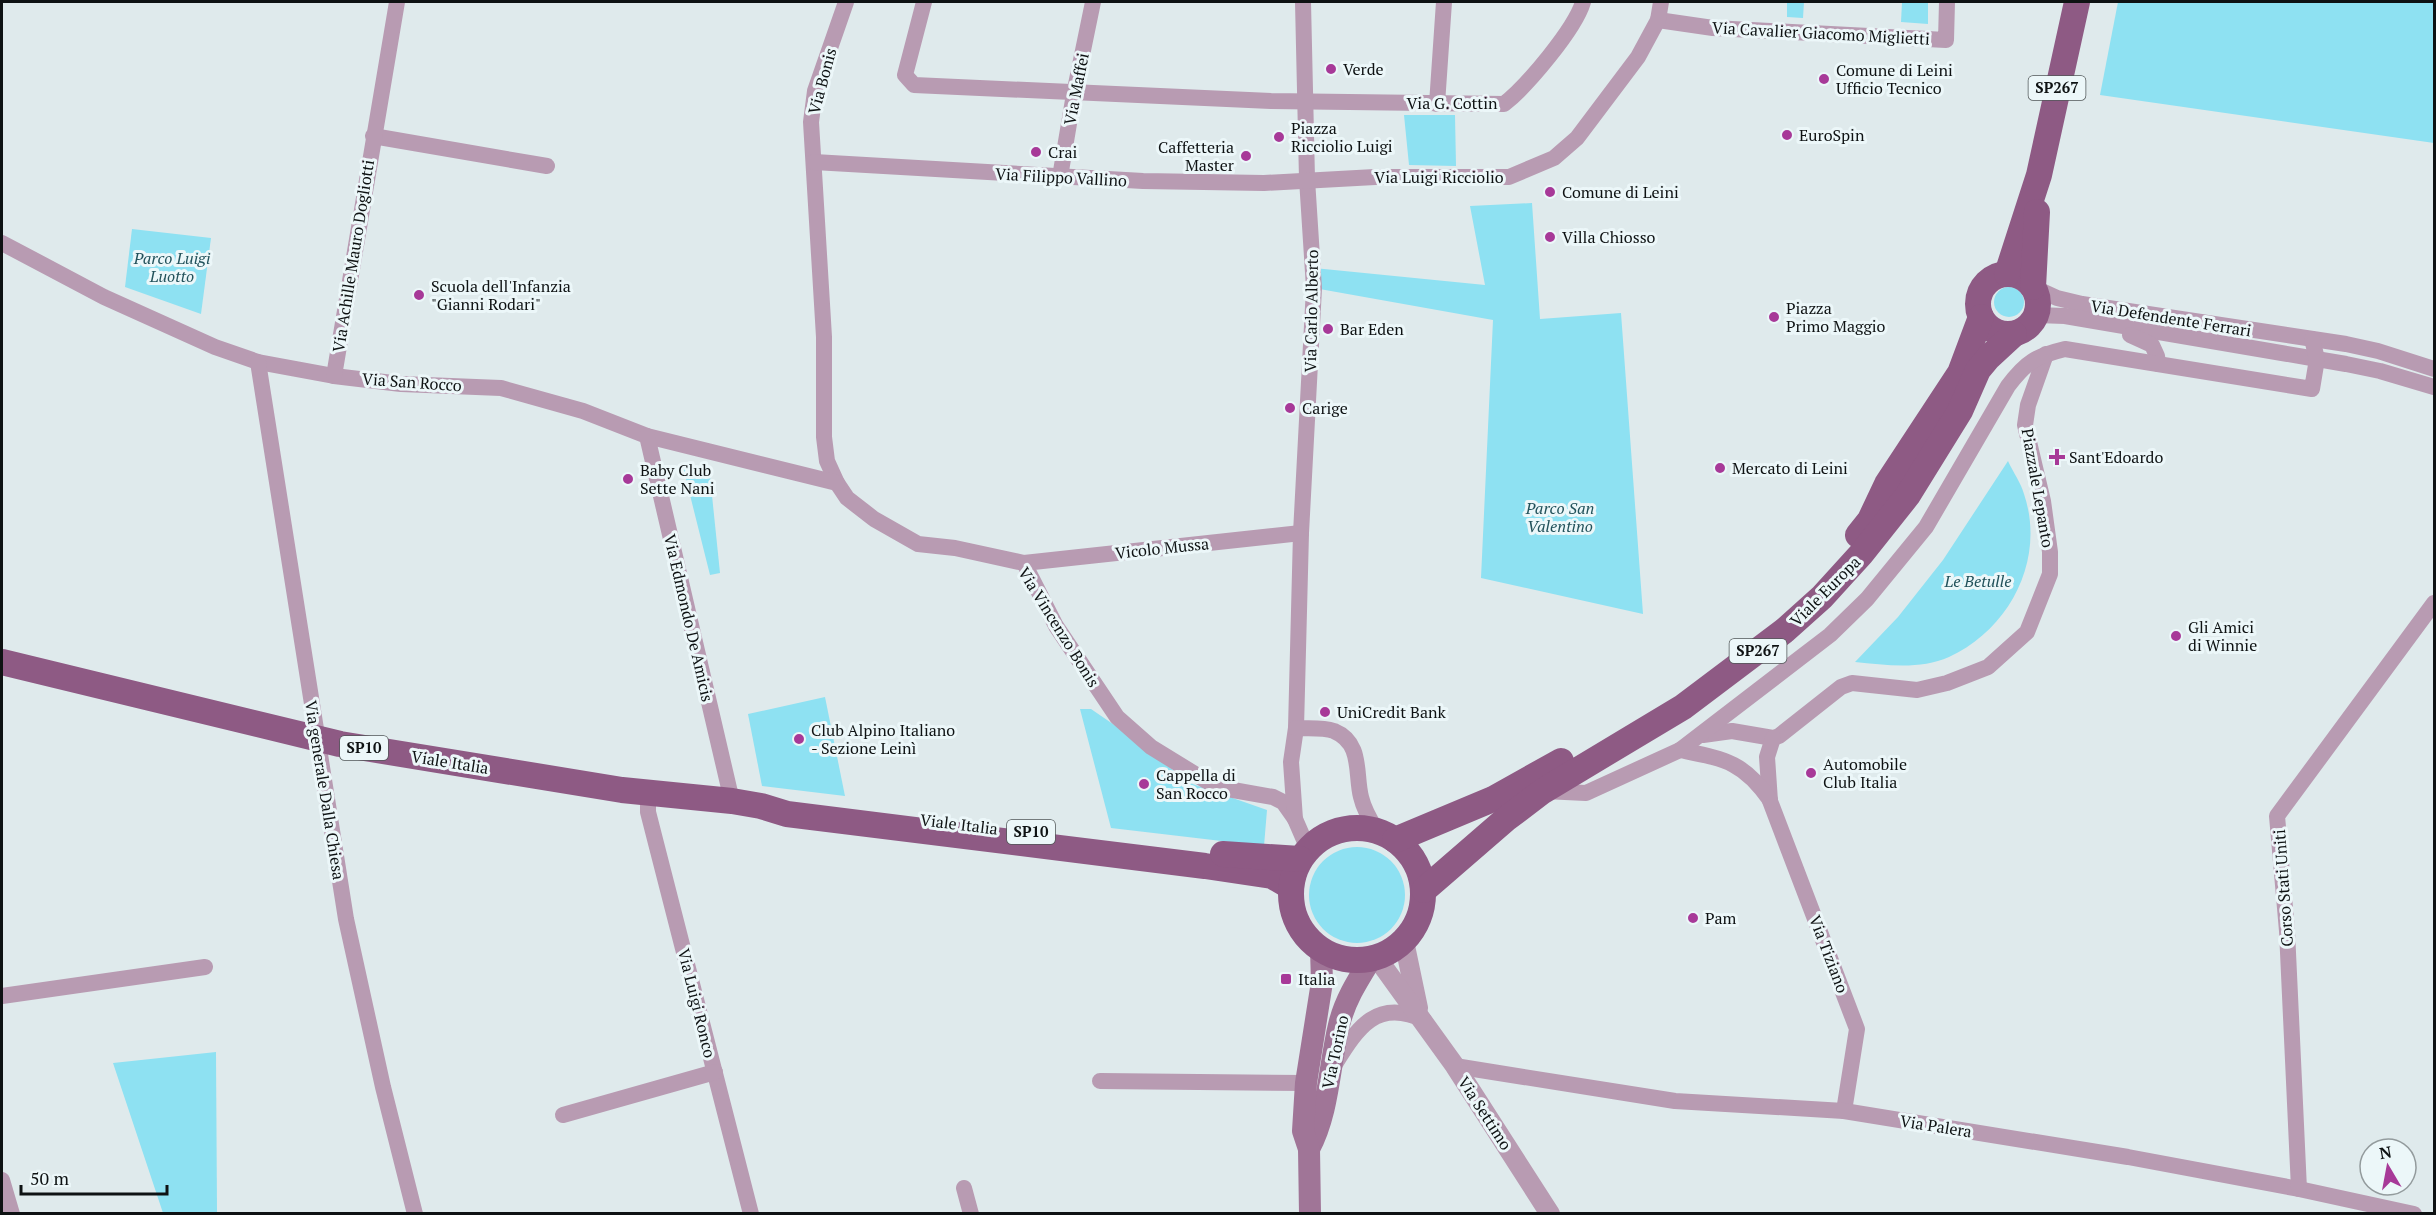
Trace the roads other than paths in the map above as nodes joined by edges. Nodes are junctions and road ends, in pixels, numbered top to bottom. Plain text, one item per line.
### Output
1 (397, 2) edge
2 (846, 2) edge
3 (924, 2) edge
4 (1093, 2) edge
5 (1303, 2) edge
6 (1444, 2) edge
7 (1583, 2) edge
8 (1661, 2) edge
9 (1947, 2) edge
10 (2077, 2) edge
11 (1658, 20) junction
12 (1074, 94) junction
13 (1305, 100) junction
14 (1437, 104) junction
15 (373, 136) junction
16 (814, 162) junction
17 (547, 166) dead end
18 (2038, 176) junction
19 (1060, 177) junction
20 (1307, 179) junction
21 (2, 243) edge
22 (2007, 274) junction
23 (2033, 287) junction
24 (2036, 315) junction
25 (1981, 317) junction
26 (2120, 326) junction
27 (2014, 334) junction
28 (2312, 339) junction
29 (2046, 354) junction
30 (2317, 359) junction
31 (258, 362) junction
32 (2158, 364) junction
33 (2434, 365) edge
34 (334, 376) junction
35 (2432, 386) edge
36 (647, 436) junction
37 (837, 483) junction
38 (1301, 534) junction
39 (1024, 563) junction
40 (2434, 603) edge
41 (2, 662) edge
42 (1296, 728) junction
43 (1702, 735) junction
44 (316, 738) junction
45 (1773, 738) junction
46 (1680, 750) junction
47 (1543, 791) junction
48 (648, 793) junction
49 (732, 801) junction
50 (1770, 801) junction
51 (761, 806) junction
52 (1294, 819) junction
53 (1386, 835) junction
54 (1304, 854) junction
55 (1291, 887) junction
56 (1424, 890) junction
57 (1404, 941) junction
58 (1320, 950) junction
59 (1374, 958) junction
60 (205, 967) dead end
61 (2, 996) edge
62 (1421, 1017) junction
63 (1455, 1066) junction
64 (715, 1072) junction
65 (1329, 1072) junction
66 (1100, 1081) dead end
67 (1306, 1083) junction
68 (1844, 1111) junction
69 (563, 1115) dead end
70 (1309, 1149) junction
71 (2, 1180) edge
72 (964, 1188) dead end
73 (2299, 1189) junction
74 (12, 1214) edge
75 (415, 1214) edge
76 (751, 1214) edge
77 (971, 1214) edge
78 (1310, 1214) edge
79 (1550, 1214) edge
80 (2414, 1214) edge

1 - 15 street, Via Achille Mauro Dogliotti
2 - 16 street, Via Bonis
3 - 12 street, Via G. Cottin
4 - 12 street, Via Maffei
5 - 13 street, Via Carlo Alberto
6 - 14 street
7 - 14 street, Via G. Cottin
8 - 11 street, Via Luigi Ricciolio
9 - 11 street, Via Cavalier Giacomo Miglietti
10 - 18 main road, SP267
11 - 20 street, Via Luigi Ricciolio
12 - 13 street, Via G. Cottin
12 - 19 street, Via Maffei
13 - 14 street, Via G. Cottin
13 - 20 street, Via Carlo Alberto
15 - 17 street, Via Achille Mauro Dogliotti
15 - 34 street, Via Achille Mauro Dogliotti
16 - 19 street, Via Filippo Vallino
16 - 37 street, Via Vincenzo Bonis
18 - 22 main road, SP267
18 - 23 main road, SP267
19 - 20 street, Via Filippo Vallino
20 - 38 street, Via Carlo Alberto
21 - 31 street, Via San Rocco
22 - 23 main road
22 - 25 main road
23 - 24 main road
23 - 28 street, Via Defendente Ferrari
24 - 26 street, Via Defendente Ferrari
24 - 27 main road
25 - 27 main road
25 - 53 main road, Viale Europa / SP267
26 - 30 street, Via Defendente Ferrari
26 - 32 street, Via Defendente Ferrari
27 - 47 main road, Viale Europa / SP267
28 - 30 street
28 - 33 street, Via Defendente Ferrari
29 - 32 street
29 - 43 street
29 - 45 street, Piazzale Lepanto
30 - 32 street
30 - 35 street, Via Defendente Ferrari
31 - 34 street, Via San Rocco
31 - 44 street, Via generale Dalla Chiesa
33 - 35 street
34 - 36 street, Via San Rocco
36 - 37 street, Via San Rocco
36 - 49 street, Via Edmondo De Amicis
37 - 39 street, Via Vincenzo Bonis
38 - 39 street, Vicolo Mussa
38 - 42 street, Via Carlo Alberto
39 - 52 street, Via Vincenzo Bonis
40 - 73 street, Corso Stati Uniti
41 - 44 main road, Viale Italia / SP10
42 - 52 street, Via Carlo Alberto
42 - 53 street
43 - 45 street
43 - 46 street
44 - 48 main road, Viale Italia / SP10
44 - 75 street, Via generale Dalla Chiesa
45 - 50 street, Via Tiziano
46 - 47 street
46 - 50 street, Via Tiziano
47 - 56 main road, Viale Europa / SP267
48 - 49 main road, Viale Italia / SP10
48 - 64 street, Via Luigi Ronco
49 - 51 main road, Viale Italia / SP10
50 - 68 street, Via Tiziano
51 - 54 main road, Viale Italia / SP10
51 - 55 main road, Viale Italia / SP10
52 - 54 street, Via Carlo Alberto
53 - 54 main road
53 - 56 main road
54 - 55 main road
55 - 58 main road
56 - 57 main road
57 - 59 main road
57 - 62 street, Via Settimo
58 - 59 main road
58 - 67 main road, Via Torino
59 - 62 street, Via Settimo
59 - 65 main road, Via Torino
60 - 61 street
62 - 63 street, Via Settimo
62 - 65 street
63 - 68 street, Via Palera
63 - 79 street, Via Settimo
64 - 69 street
64 - 76 street, Via Luigi Ronco
65 - 70 main road, Via Torino
66 - 67 street
67 - 70 main road, Via Torino
68 - 73 street, Via Palera
70 - 78 main road, Via Torino
71 - 74 street
72 - 77 street
73 - 80 street, Via Palera

